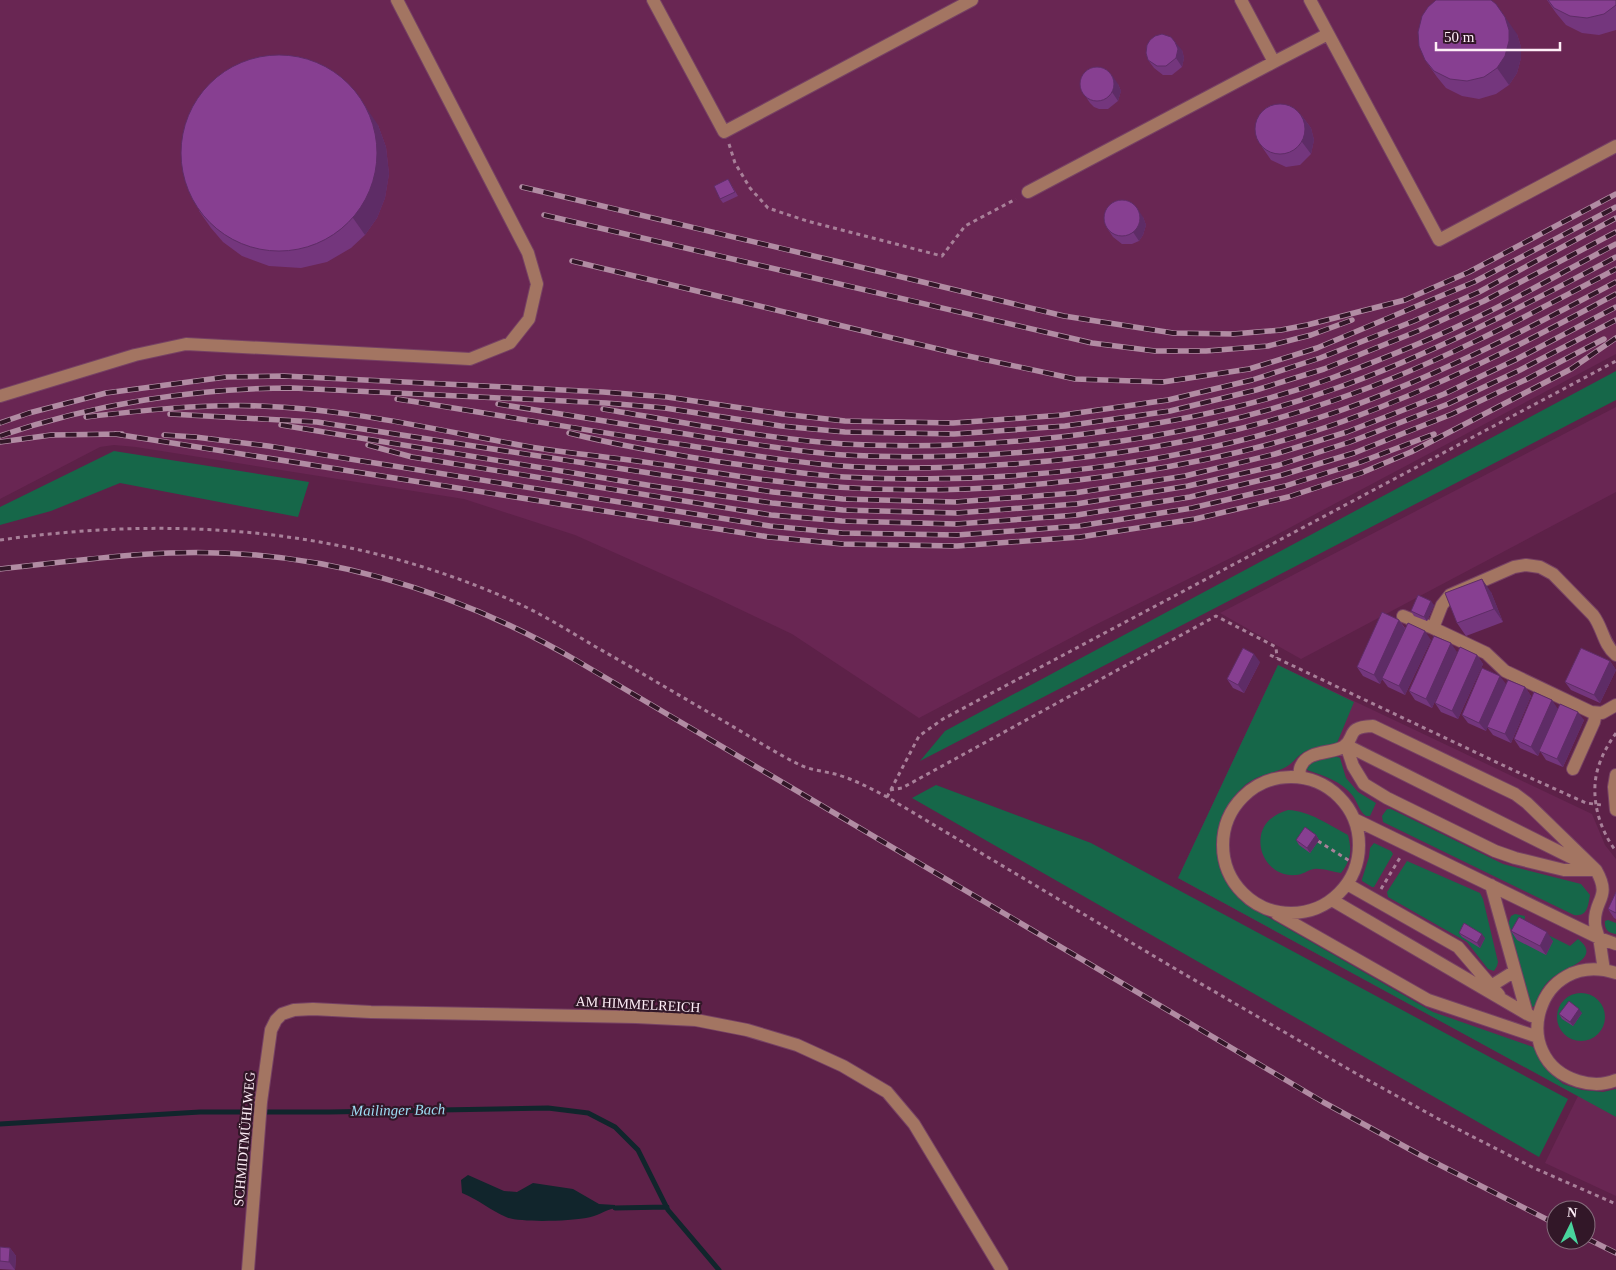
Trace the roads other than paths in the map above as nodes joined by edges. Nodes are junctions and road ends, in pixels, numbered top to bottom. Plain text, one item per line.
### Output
1 (397, 0) edge
2 (653, 0) edge
3 (972, 0) edge
4 (1241, 0) edge
5 (1310, 0) edge
6 (1328, 34) junction
7 (1274, 62) junction
8 (1616, 146) edge
9 (1028, 192) road end
10 (0, 396) edge
11 (1403, 616) dead end
12 (1433, 628) junction
13 (1616, 655) edge
14 (1616, 705) edge
15 (1596, 713) junction
16 (1346, 745) junction
17 (1573, 769) dead end
18 (1616, 775) edge
19 (1299, 778) junction
20 (1616, 808) edge
21 (1354, 819) junction
22 (1596, 870) junction
23 (1347, 884) junction
24 (1491, 885) junction
25 (1332, 900) junction
26 (1271, 911) junction
27 (1599, 938) junction
28 (1616, 944) edge
29 (1515, 971) junction
30 (1610, 971) edge
31 (1492, 986) junction
32 (1505, 1002) junction
33 (282, 1014) joint
34 (1532, 1016) junction
35 (1538, 1036) junction
36 (1616, 1080) edge
37 (248, 1270) edge
38 (1002, 1270) edge

1 - 10 street
2 - 3 street
4 - 7 street
5 - 6 street
6 - 7 street
6 - 8 street
7 - 9 street
11 - 12 street
12 - 13 street
12 - 15 street
14 - 15 street
15 - 17 street
16 - 19 street
16 - 22 street
16 - 22 street
16 - 22 street
18 - 20 street
19 - 21 street
19 - 26 street
21 - 23 street
21 - 24 street
22 - 27 street
23 - 25 street
23 - 31 street
24 - 27 street
24 - 29 street
25 - 26 street
25 - 32 street
26 - 35 street
27 - 28 street
27 - 30 street
29 - 31 street
29 - 34 street
30 - 34 street
31 - 32 street
32 - 34 street
33 - 37 street, SCHMIDTMÜHLWEG
33 - 38 street, AM HIMMELREICH
34 - 35 street
35 - 36 street

